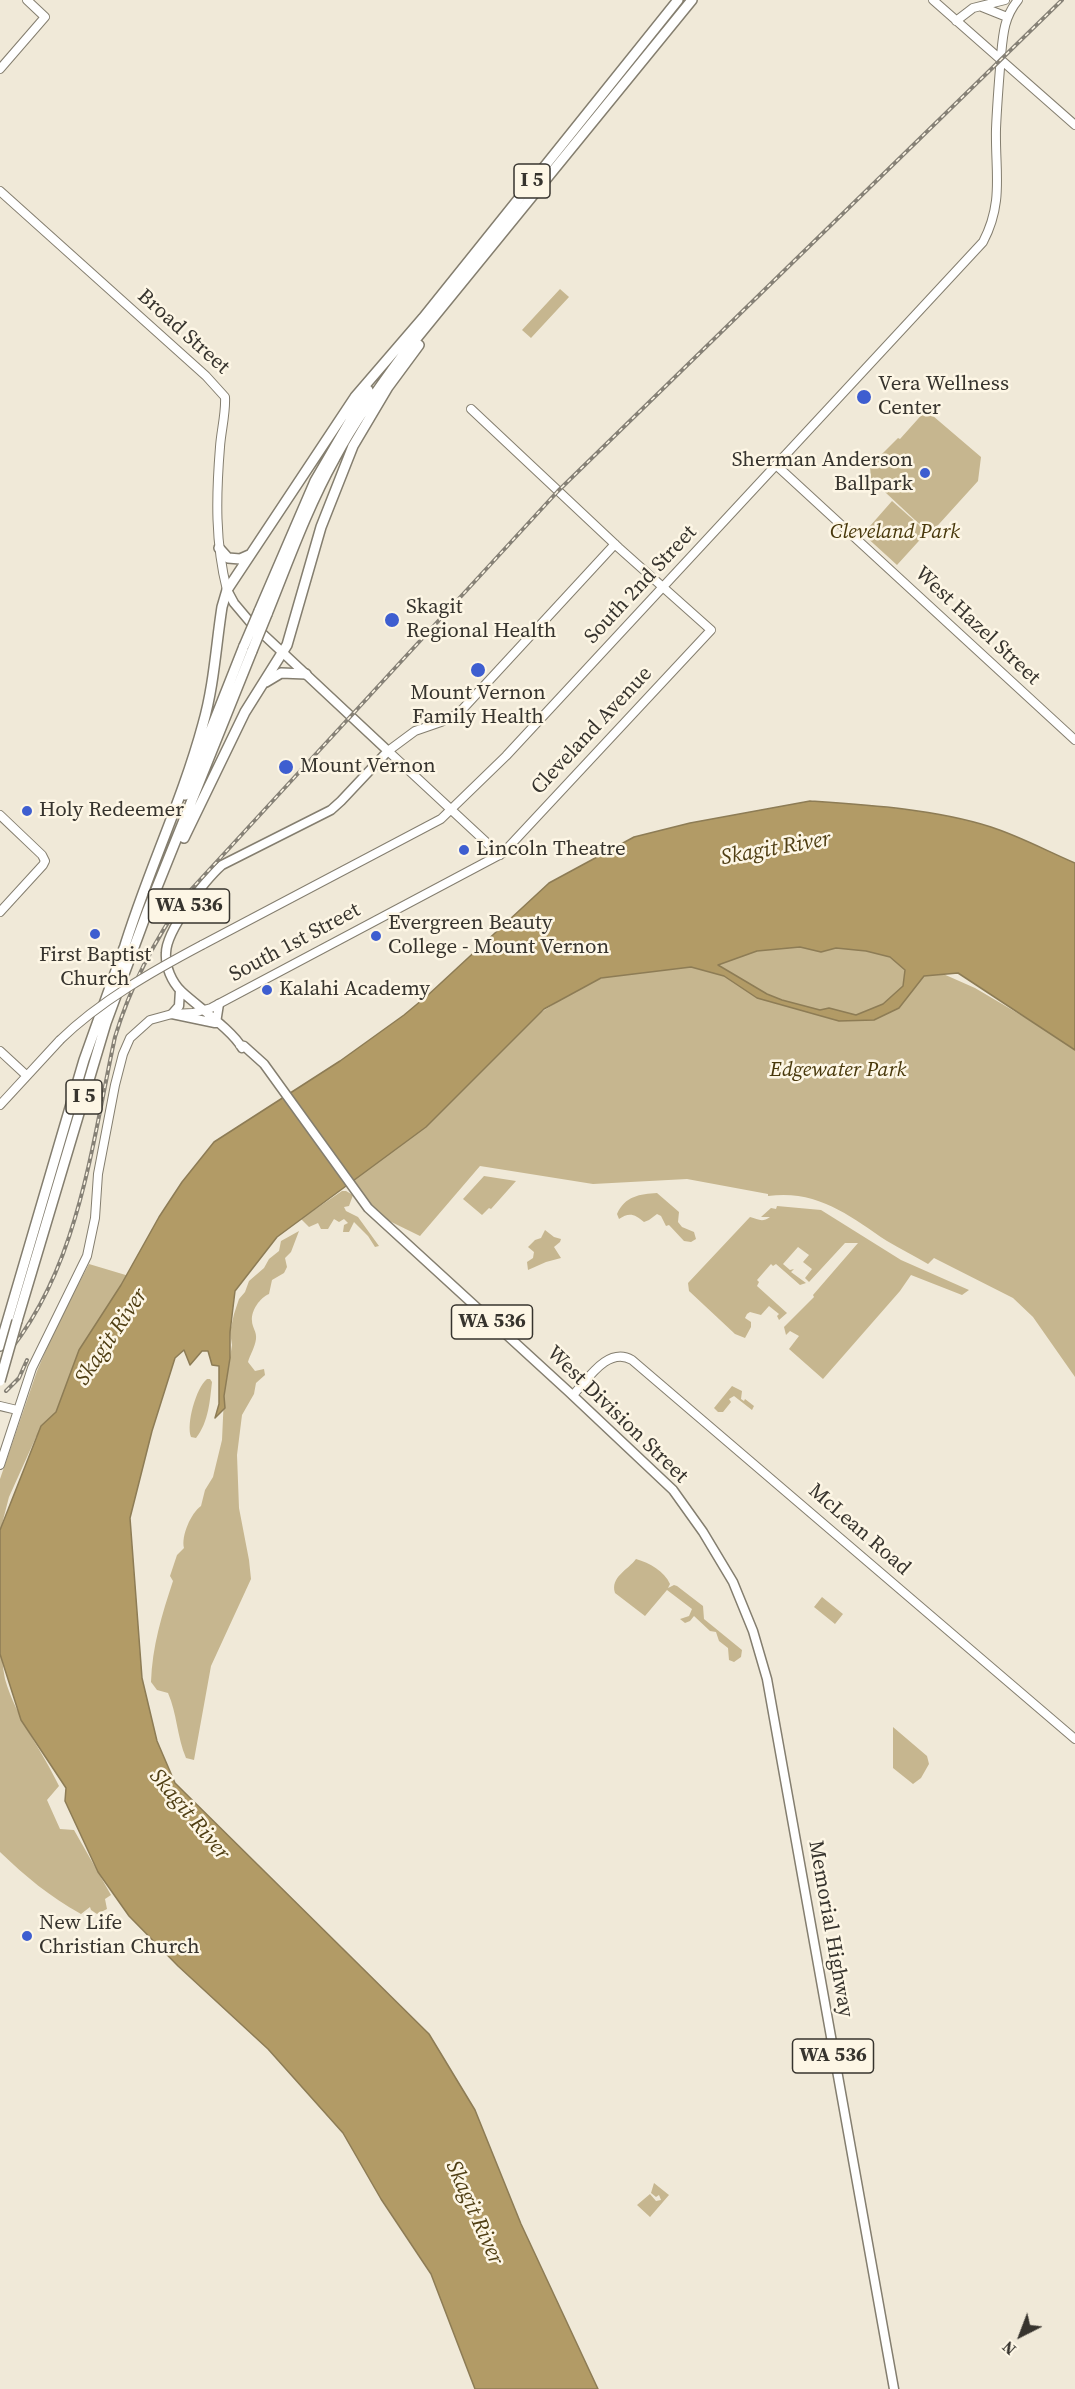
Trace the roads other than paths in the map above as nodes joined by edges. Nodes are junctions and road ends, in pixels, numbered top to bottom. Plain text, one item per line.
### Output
1 (27, 0) edge
2 (678, 0) edge
3 (692, 0) edge
4 (933, 0) edge
5 (1005, 0) edge
6 (1018, 0) edge
7 (982, 7) junction
8 (1007, 17) junction
9 (956, 21) junction
10 (1000, 60) junction
11 (0, 69) edge
12 (1075, 124) edge
13 (0, 191) edge
14 (474, 268) junction
15 (386, 363) junction
16 (471, 409) dead end
17 (776, 465) junction
18 (615, 544) junction
19 (219, 548) junction
20 (251, 554) junction
21 (663, 588) junction
22 (227, 590) junction
23 (263, 613) junction
24 (248, 648) junction
25 (283, 653) junction
26 (306, 674) junction
27 (260, 687) junction
28 (1075, 740) edge
29 (388, 750) junction
30 (452, 809) junction
31 (0, 815) edge
32 (500, 855) junction
33 (162, 877) junction
34 (0, 912) edge
35 (123, 952) junction
36 (180, 990) junction
37 (219, 1004) junction
38 (202, 1011) junction
39 (171, 1014) junction
40 (216, 1023) junction
41 (0, 1051) edge
42 (26, 1075) junction
43 (0, 1105) edge
44 (12, 1321) junction
45 (0, 1346) edge
46 (0, 1381) edge
47 (573, 1395) junction
48 (0, 1406) edge
49 (18, 1410) junction
50 (0, 1465) edge
51 (776, 1723) joint
52 (1075, 1739) edge
53 (894, 2389) edge

1 - 11 street
2 - 15 highway, I 5
3 - 14 highway, I 5
4 - 9 street
5 - 7 street
6 - 8 street
7 - 8 street
7 - 9 street
8 - 10 street, South 2nd Street
9 - 10 street
10 - 12 street
10 - 17 street, South 2nd Street
13 - 19 street, Broad Street
14 - 23 highway, I 5
14 - 25 highway
15 - 20 highway
15 - 23 highway, I 5
16 - 18 street
17 - 21 street, South 2nd Street
17 - 28 street, West Hazel Street
18 - 21 street
18 - 29 street
19 - 20 highway
19 - 22 street, Broad Street
20 - 22 highway
21 - 30 street, South 2nd Street
21 - 32 street, Cleveland Avenue
22 - 25 main road, Broad Street
22 - 35 highway
23 - 24 highway, I 5, bridge
24 - 33 highway, I 5
24 - 35 highway, I 5
25 - 26 main road, Broad Street
25 - 27 highway
26 - 27 highway
26 - 29 main road, Broad Street
27 - 33 highway
29 - 30 street
29 - 36 main road, WA 536
30 - 32 street
30 - 42 street, South 2nd Street, bridge
31 - 34 street
32 - 37 street, South 1st Street
33 - 44 highway, I 5
35 - 44 highway, I 5
36 - 38 main road, West Division Street / WA 536
36 - 39 main road
37 - 38 street, South 1st Street
37 - 40 main road
38 - 39 street, South 1st Street
38 - 40 main road, West Division Street / WA 536
39 - 40 main road
39 - 49 street, South 1st Street
40 - 47 main road, West Division Street / WA 536
41 - 42 street
42 - 43 street, South 2nd Street
44 - 45 highway, I 5
44 - 46 highway, I 5, bridge
47 - 51 main road, West Division Street / WA 536
47 - 52 street, McLean Road
48 - 49 street
49 - 50 street, South 1st Street
51 - 53 main road, Memorial Highway / WA 536

